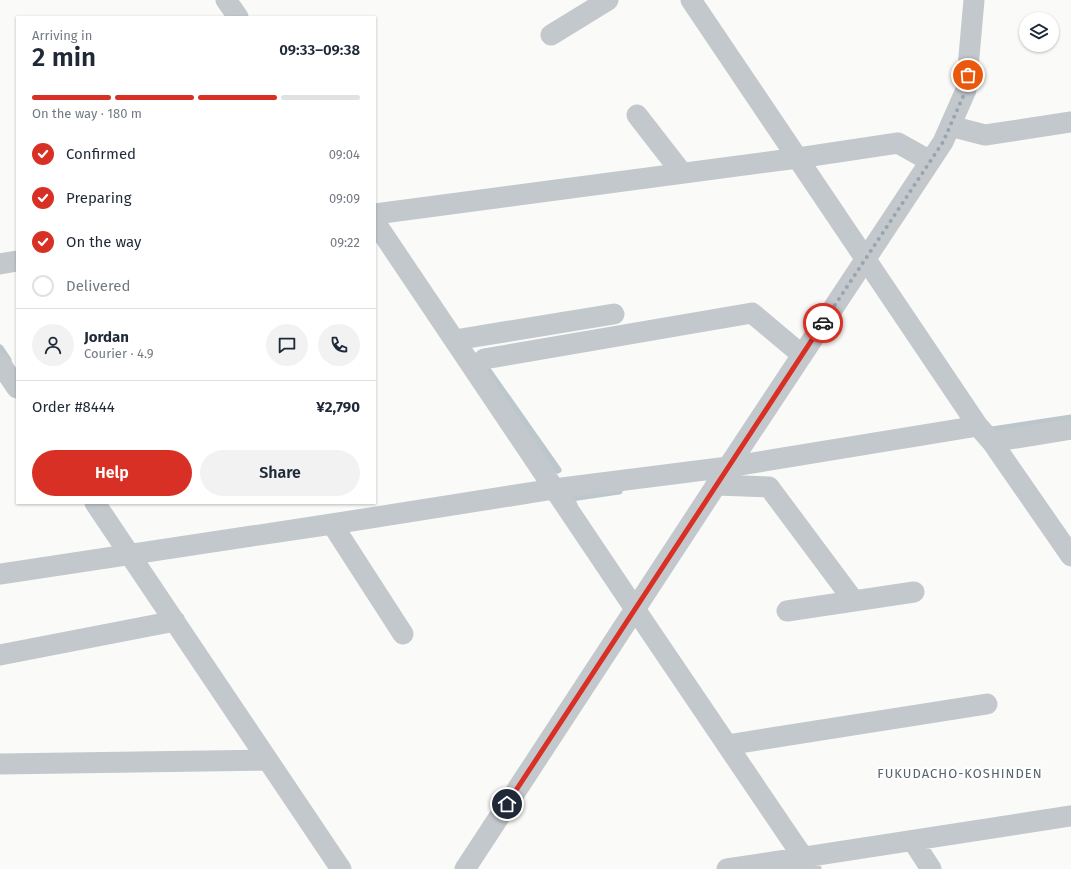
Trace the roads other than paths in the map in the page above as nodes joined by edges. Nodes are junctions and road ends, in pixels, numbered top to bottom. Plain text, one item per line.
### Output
1 (226, 0) edge
2 (608, 0) edge
3 (691, 0) edge
4 (974, 0) edge
5 (237, 16) edge
6 (551, 35) dead end
7 (637, 115) dead end
8 (1071, 122) edge
9 (950, 126) junction
10 (798, 158) junction
11 (930, 161) junction
12 (682, 173) junction
13 (376, 214) edge
14 (376, 223) edge
15 (866, 258) junction
16 (16, 261) edge
17 (0, 264) edge
18 (614, 314) dead end
19 (455, 340) junction
20 (802, 355) junction
21 (484, 358) dead end
22 (0, 363) edge
23 (16, 387) edge
24 (1071, 429) edge
25 (985, 434) junction
26 (728, 467) junction
27 (716, 485) junction
28 (554, 489) junction
29 (96, 504) edge
30 (332, 524) junction
31 (130, 554) junction
32 (1071, 556) edge
33 (0, 574) edge
34 (914, 592) dead end
35 (854, 601) junction
36 (634, 609) junction
37 (787, 611) dead end
38 (174, 621) junction
39 (403, 634) dead end
40 (0, 655) edge
41 (987, 704) dead end
42 (734, 744) junction
43 (268, 760) junction
44 (0, 764) edge
45 (1071, 816) edge
46 (913, 841) junction
47 (808, 863) edge
48 (341, 869) edge
49 (465, 869) edge
50 (727, 869) edge
51 (931, 869) edge

1 - 5 street
2 - 6 street
3 - 10 street
4 - 9 street
7 - 12 street
8 - 9 street
9 - 11 street
10 - 11 street
10 - 12 street
10 - 15 street
11 - 15 street
12 - 13 street
14 - 19 street
15 - 20 street
15 - 25 street
16 - 17 street
18 - 19 street
19 - 28 street
20 - 21 street
20 - 26 street
22 - 23 street
24 - 25 street
25 - 26 street
25 - 32 street
26 - 27 street
26 - 28 street
27 - 35 street
27 - 36 street
28 - 30 street
28 - 36 street
29 - 31 street
30 - 31 street
30 - 39 street
31 - 33 street
31 - 38 street
34 - 35 street
35 - 37 street
36 - 42 street
36 - 49 street
38 - 40 street
38 - 43 street
41 - 42 street
42 - 47 street
43 - 44 street
43 - 48 street
45 - 46 street
46 - 47 street
46 - 51 street
47 - 50 street

